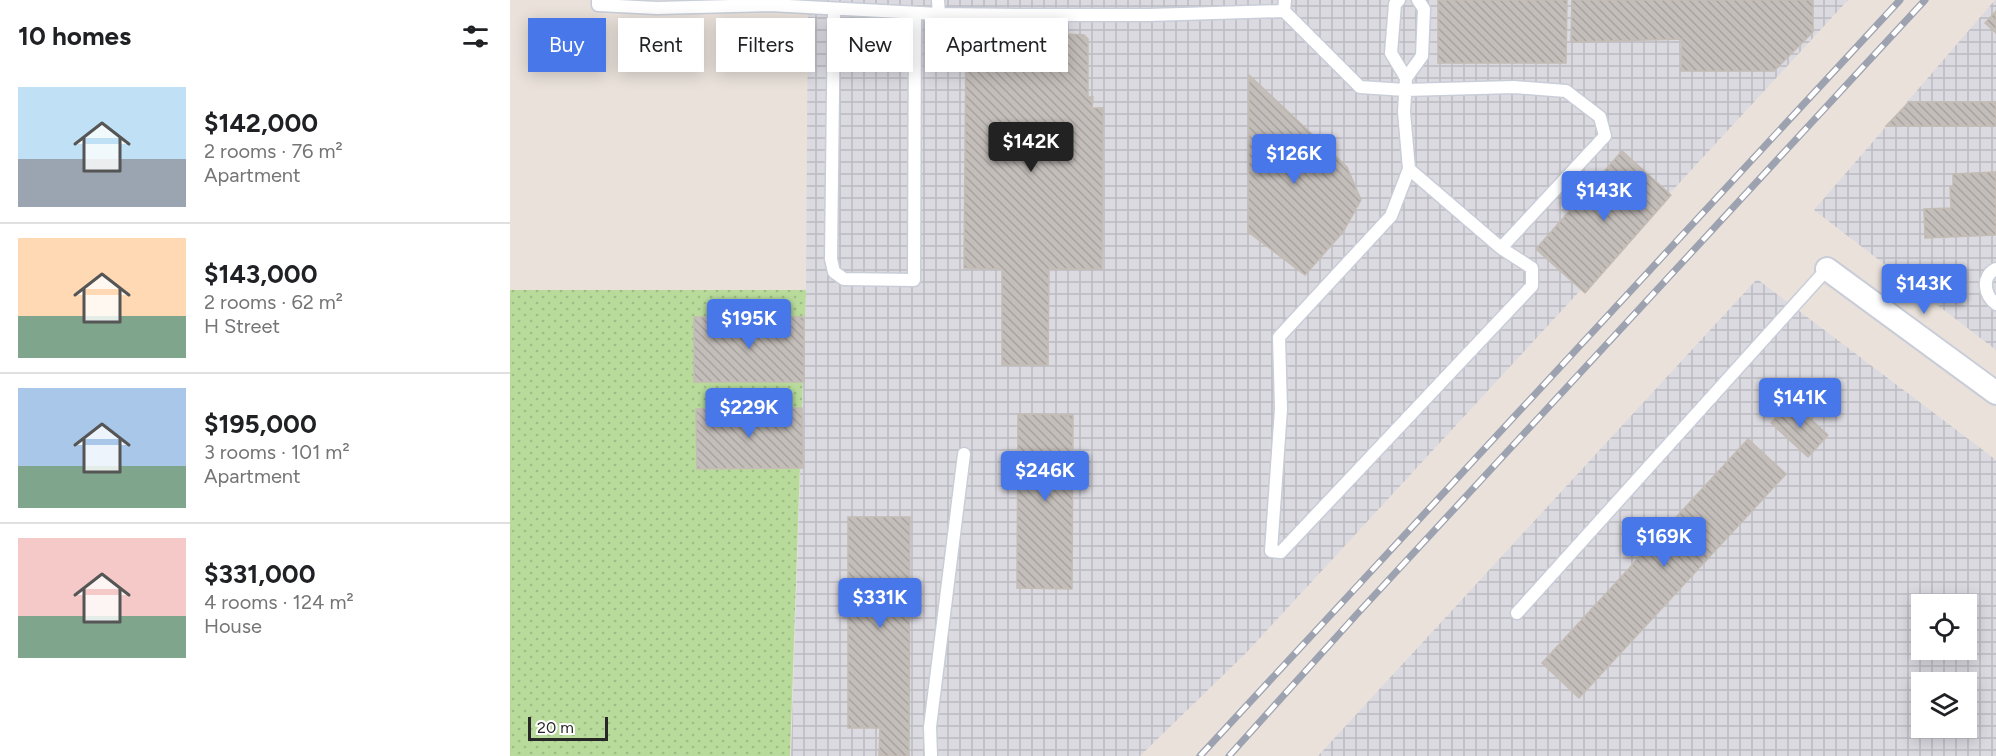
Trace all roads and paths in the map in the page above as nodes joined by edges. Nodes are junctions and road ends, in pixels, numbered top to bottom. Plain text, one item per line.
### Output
1 (598, 0) edge
2 (938, 0) edge
3 (1399, 0) edge
4 (1418, 0) edge
5 (1284, 5) edge
6 (834, 9) junction
7 (915, 13) junction
8 (939, 14) junction
9 (1405, 84) junction
10 (1409, 169) junction
11 (1501, 248) junction
12 (1827, 269) joint
13 (1996, 269) edge
14 (1996, 304) edge
15 (1996, 393) edge
16 (964, 453) dead end
17 (1517, 613) dead end
18 (931, 756) edge

1 - 6 lane
2 - 8 lane
3 - 9 lane
4 - 9 lane
5 - 8 lane
5 - 9 lane
6 - 7 lane
6 - 7 lane
7 - 8 lane
9 - 10 lane
9 - 11 lane
10 - 11 lane
10 - 11 lane
12 - 15 street
12 - 17 lane
13 - 14 lane
16 - 18 lane

